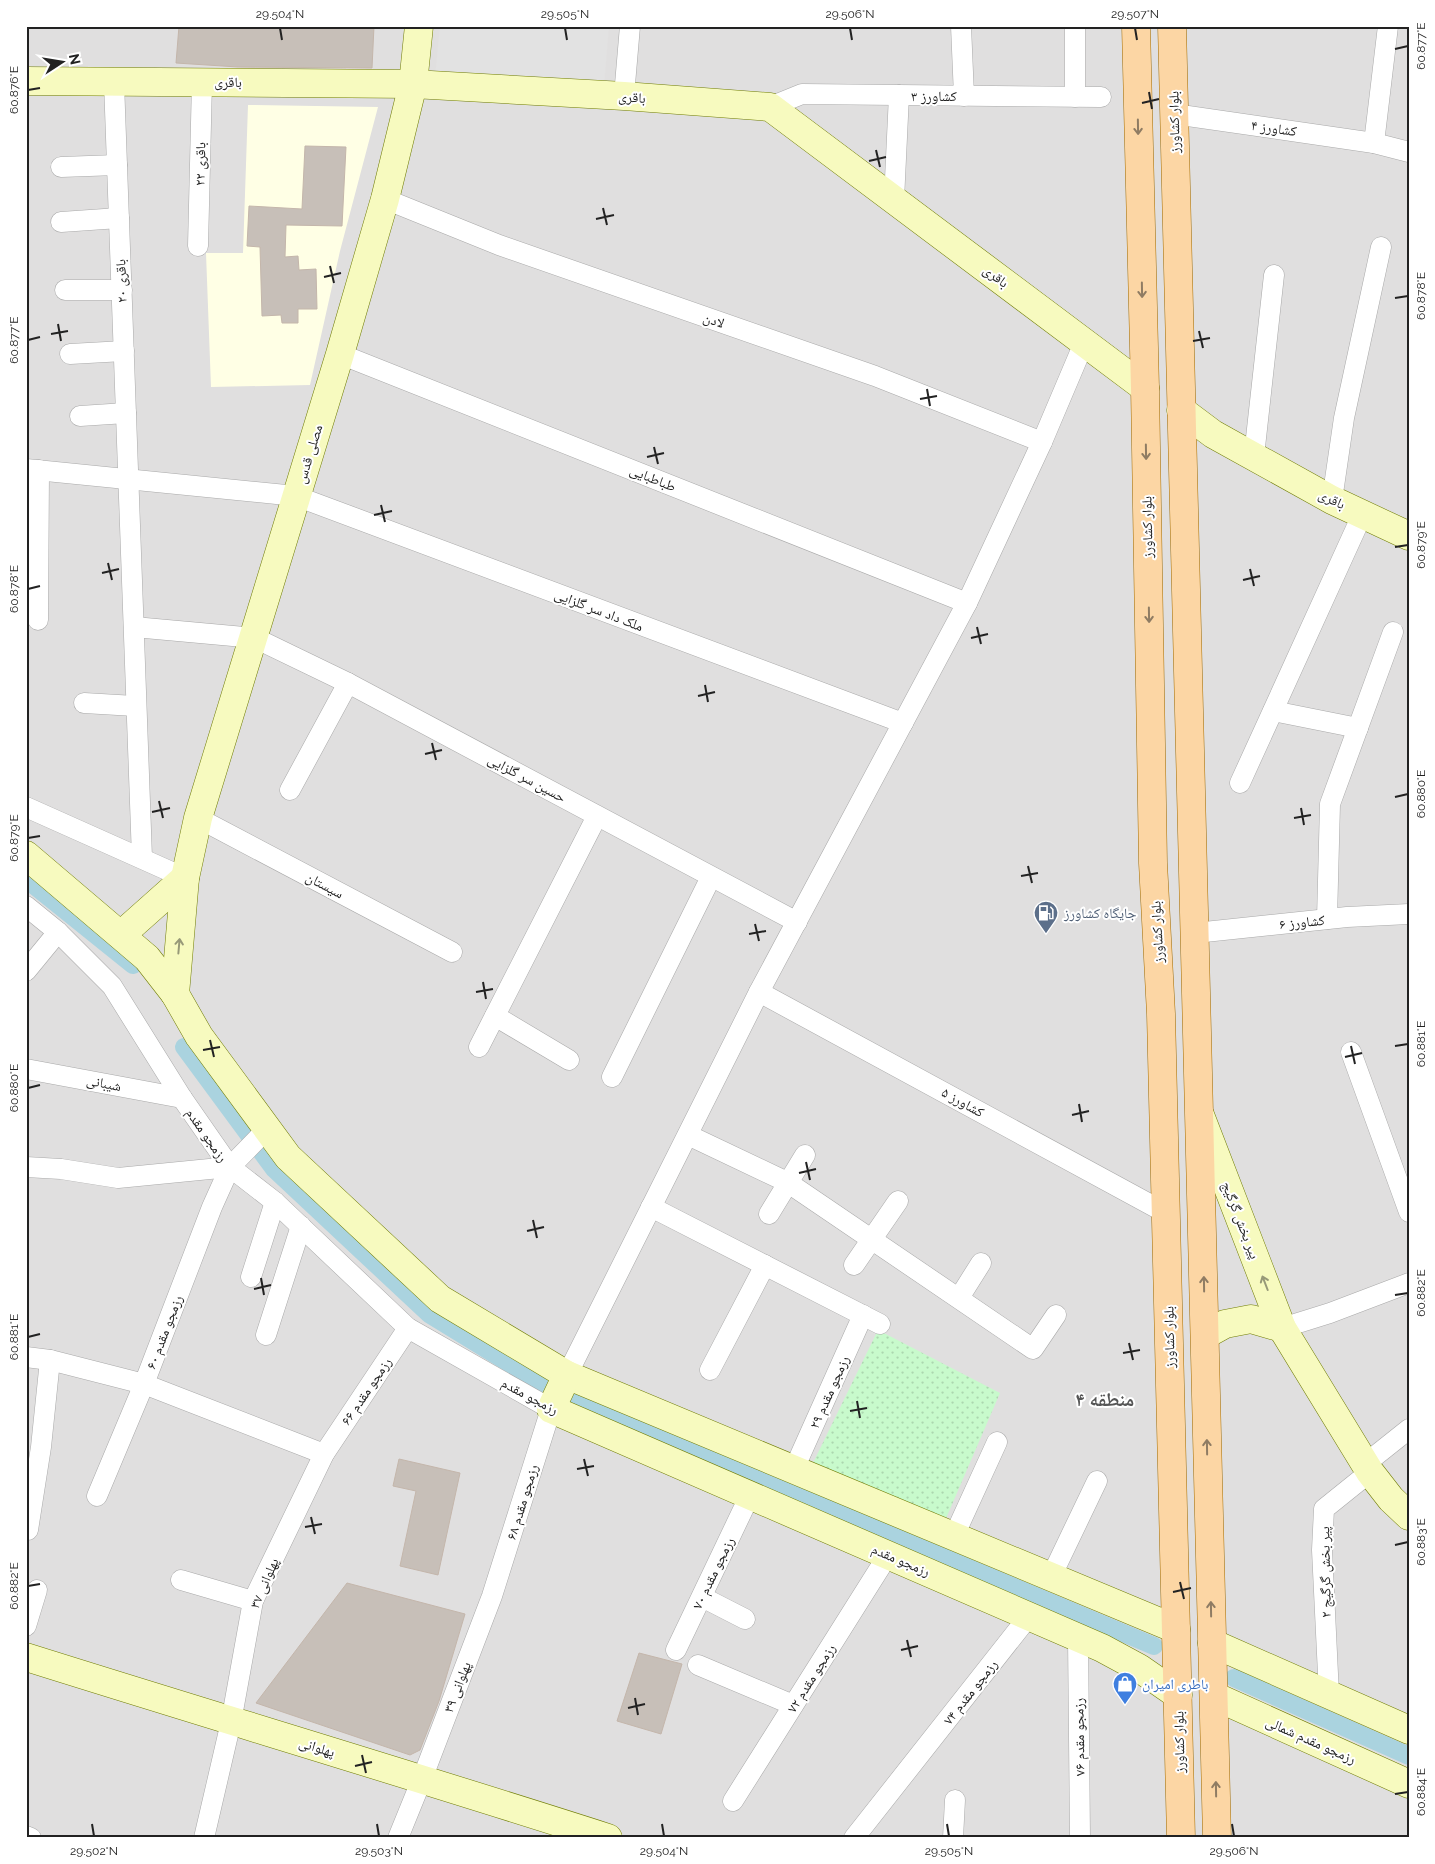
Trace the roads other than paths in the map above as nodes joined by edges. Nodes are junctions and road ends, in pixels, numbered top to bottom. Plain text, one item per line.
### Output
1 (419, 26) edge
2 (630, 26) edge
3 (961, 26) edge
4 (1075, 26) edge
5 (1136, 26) edge
6 (1147, 26) edge
7 (1159, 26) edge
8 (1172, 26) edge
9 (1388, 26) edge
10 (26, 81) edge
11 (114, 82) junction
12 (202, 82) junction
13 (413, 84) junction
14 (1137, 90) junction
15 (899, 95) junction
16 (624, 96) junction
17 (964, 96) junction
18 (1075, 97) junction
19 (1101, 97) dead end
20 (1174, 102) junction
21 (770, 107) junction
22 (1374, 143) junction
23 (1409, 152) edge
24 (117, 165) junction
25 (61, 167) dead end
26 (385, 200) junction
27 (894, 200) junction
28 (119, 218) junction
29 (61, 222) dead end
30 (198, 246) dead end
31 (1381, 247) dead end
32 (1274, 275) dead end
33 (65, 290) dead end
34 (122, 290) junction
35 (1084, 343) junction
36 (124, 351) junction
37 (70, 354) dead end
38 (340, 354) junction
39 (1145, 388) junction
40 (1182, 410) junction
41 (126, 413) junction
42 (80, 416) dead end
43 (1042, 442) junction
44 (1254, 456) junction
45 (33, 470) edge
46 (129, 480) junction
47 (296, 496) junction
48 (1332, 500) junction
49 (1363, 513) junction
50 (1409, 536) edge
51 (966, 603) junction
52 (38, 620) dead end
53 (134, 627) junction
54 (1393, 632) dead end
55 (254, 638) junction
56 (348, 683) junction
57 (84, 703) dead end
58 (136, 706) junction
59 (1273, 711) junction
60 (902, 723) junction
61 (1358, 728) junction
62 (1240, 783) dead end
63 (290, 790) dead end
64 (26, 806) edge
65 (597, 816) junction
66 (198, 818) junction
67 (26, 855) edge
68 (142, 858) junction
69 (711, 877) junction
70 (185, 878) junction
71 (26, 906) edge
72 (1409, 914) edge
73 (1327, 919) junction
74 (796, 922) junction
75 (58, 932) junction
76 (1195, 933) junction
77 (121, 935) junction
78 (452, 952) dead end
79 (26, 971) edge
80 (760, 992) junction
81 (175, 994) junction
82 (494, 1016) junction
83 (479, 1047) dead end
84 (1351, 1052) dead end
85 (569, 1060) dead end
86 (26, 1069) edge
87 (612, 1077) dead end
88 (182, 1098) junction
89 (1200, 1113) junction
90 (263, 1132) junction
91 (688, 1135) junction
92 (805, 1155) dead end
93 (235, 1162) junction
94 (26, 1167) edge
95 (787, 1182) junction
96 (898, 1201) dead end
97 (275, 1202) junction
98 (651, 1207) junction
99 (1409, 1212) edge
100 (1166, 1213) junction
101 (768, 1214) dead end
102 (300, 1226) junction
103 (872, 1240) junction
104 (981, 1263) dead end
105 (764, 1265) junction
106 (854, 1265) dead end
107 (251, 1277) dead end
108 (1409, 1283) edge
109 (959, 1298) junction
110 (1056, 1315) dead end
111 (408, 1328) junction
112 (1282, 1328) junction
113 (266, 1335) dead end
114 (1205, 1335) junction
115 (26, 1358) edge
116 (50, 1360) junction
117 (710, 1370) dead end
118 (567, 1374) junction
119 (144, 1384) junction
120 (551, 1409) junction
121 (1409, 1429) edge
122 (997, 1442) dead end
123 (324, 1454) junction
124 (1368, 1468) junction
125 (794, 1469) junction
126 (1097, 1481) dead end
127 (750, 1495) junction
128 (97, 1496) dead end
129 (1409, 1516) edge
130 (28, 1530) dead end
131 (954, 1536) junction
132 (888, 1555) junction
133 (1051, 1577) junction
134 (181, 1580) dead end
135 (37, 1590) dead end
136 (492, 1596) joint
137 (702, 1597) junction
138 (254, 1602) junction
139 (1029, 1616) junction
140 (745, 1619) dead end
141 (26, 1626) edge
142 (1176, 1629) junction
143 (1078, 1637) junction
144 (1212, 1643) junction
145 (676, 1650) dead end
146 (26, 1657) edge
147 (698, 1665) dead end
148 (1178, 1695) junction
149 (1329, 1695) junction
150 (1214, 1696) junction
151 (794, 1705) junction
152 (232, 1722) junction
153 (1409, 1730) edge
154 (422, 1779) junction
155 (1409, 1784) edge
156 (955, 1800) dead end
157 (733, 1801) dead end
158 (26, 1836) edge
159 (31, 1838) edge
160 (204, 1838) edge
161 (398, 1838) edge
162 (608, 1838) edge
163 (854, 1838) edge
164 (953, 1838) edge
165 (1080, 1838) edge
166 (1181, 1838) edge
167 (1217, 1838) edge

1 - 13 street, مصلی قدس
2 - 16 street
3 - 17 street
4 - 18 street
5 - 14 main road, بلوار کشاورز
6 - 14 main road
7 - 20 main road
8 - 20 main road, بلوار کشاورز
9 - 22 street
10 - 11 street, باقری
11 - 12 street, باقری
11 - 24 street, باقری ۲۰
12 - 13 street, باقری
12 - 30 street, باقری ۲۲
13 - 16 street, باقری
13 - 26 street, مصلی قدس
14 -> 39 main road, بلوار کشاورز
15 - 17 street, کشاورز ۳
15 - 21 street, کشاورز ۳
15 - 27 street
16 - 21 street, باقری
17 - 18 street, کشاورز ۳
18 - 19 street, کشاورز ۳
20 - 22 street, کشاورز ۴
20 - 40 main road, بلوار کشاورز
21 - 27 street, باقری
22 - 23 street, کشاورز ۴
24 - 25 street
24 - 28 street, باقری ۲۰
26 - 38 street, مصلی قدس
26 - 43 street, لادن
27 - 35 street, باقری
28 - 29 street
28 - 34 street, باقری ۲۰
31 - 48 street
32 - 44 street
33 - 34 street
34 - 36 street, باقری ۲۰
35 - 39 street, باقری
35 - 43 street
36 - 37 street
36 - 41 street, باقری ۲۰
38 - 47 street, مصلی قدس
38 - 51 street, طباطبایی
39 -> 100 main road, بلوار کشاورز
40 - 44 street, باقری
40 - 76 main road, بلوار کشاورز
41 - 42 street
41 - 46 street, باقری ۲۰
43 - 51 street
44 - 48 street, باقری
45 - 46 street, ملک داد سر گلزایی
45 - 52 street
46 - 47 street, ملک داد سر گلزایی
46 - 53 street, باقری ۲۰
47 - 55 street, مصلی قدس
47 - 60 street, ملک داد سر گلزایی
48 - 49 street, باقری
49 - 50 street, باقری
49 - 59 street
51 - 60 street
53 - 55 street
53 - 58 street, باقری ۲۰
54 - 61 street
55 - 56 street, حسین سر گلزایی
55 - 66 street, مصلی قدس
56 - 63 street
56 - 65 street, حسین سر گلزایی
57 - 58 street
58 - 68 street, باقری ۲۰
59 - 61 street
59 - 62 street
60 - 74 street
61 - 73 street
64 - 68 street
65 - 69 street, حسین سر گلزایی
65 - 82 street
66 - 70 street, مصلی قدس
66 - 78 street, سیستان
67 - 77 street
68 - 70 street
69 - 74 street, حسین سر گلزایی
69 - 87 street
70 - 77 street
81 -> 70 street, مصلی قدس
71 - 75 street, رزمجو مقدم
72 - 73 street, کشاورز ۶
73 - 76 street, کشاورز ۶
74 - 80 street
75 - 79 street
75 - 88 street, رزمجو مقدم
76 - 89 main road, بلوار کشاورز
77 - 81 street
80 - 91 street
80 - 100 street, کشاورز ۵
81 - 90 street
82 - 83 street
82 - 85 street
84 - 99 street
86 - 88 street, شیبانی
88 - 93 street, رزمجو مقدم
112 -> 89 street, پیر بخش گرگیج
114 -> 89 main road, بلوار کشاورز
90 - 93 street, رزمجو مقدم ۶۰
90 - 118 street
91 - 95 street
91 - 98 street
92 - 95 street
93 - 94 street
93 - 97 street, رزمجو مقدم
93 - 119 street, رزمجو مقدم ۶۰
95 - 101 street
95 - 103 street
96 - 103 street
97 - 102 street, رزمجو مقدم
97 - 107 street
98 - 105 street
98 - 118 street
100 - 142 main road, بلوار کشاورز
102 - 111 street, رزمجو مقدم
102 - 113 street
103 - 106 street
103 - 109 street
104 - 109 street
105 - 117 street
105 - 125 street, رزمجو مقدم ۲۹
108 - 112 street
109 - 110 street
111 - 120 street, رزمجو مقدم
111 - 123 street, رزمجو مقدم ۶۶
112 - 114 street
112 - 124 street, پیر بخش گرگیج
144 -> 114 main road, بلوار کشاورز
115 - 116 street
116 - 119 street
116 - 130 street
118 - 120 street
118 - 125 street
119 - 123 street
119 - 128 street, رزمجو مقدم ۶۰
120 - 127 street, رزمجو مقدم
120 - 136 street, رزمجو مقدم ۶۸
121 - 124 street
122 - 131 street
123 - 138 street, پهلوانی ۳۷
124 - 129 street, پیر بخش گرگیج
124 - 149 street, پیر بخش گرگیج ۲
125 - 131 street
126 - 133 street
127 - 132 street, رزمجو مقدم
127 - 137 street, رزمجو مقدم ۷۰
131 - 133 street
132 - 139 street, رزمجو مقدم
132 - 151 street, رزمجو مقدم ۷۲
133 - 142 street
134 - 138 street
135 - 141 street
136 - 154 street, پهلوانی ۳۹
137 - 140 street
137 - 145 street, رزمجو مقدم ۷۰
138 - 152 street, پهلوانی ۳۷
139 - 143 street, رزمجو مقدم
139 - 163 street, رزمجو مقدم ۷۴
142 - 148 main road, بلوار کشاورز
143 - 148 street, رزمجو مقدم
143 - 165 street, رزمجو مقدم ۷۶
144 - 149 street
144 - 150 main road, بلوار کشاورز
146 - 152 street, پهلوانی
147 - 151 street
148 - 166 main road, بلوار کشاورز
149 - 153 street
150 - 155 street, رزمجو مقدم شمالی
167 -> 150 main road, بلوار کشاورز
151 - 157 street, رزمجو مقدم ۷۲
152 - 154 street, پهلوانی
152 - 160 street, پهلوانی ۳۷
154 - 161 street, پهلوانی ۳۹
154 - 162 street, پهلوانی
156 - 164 street
158 - 159 street

